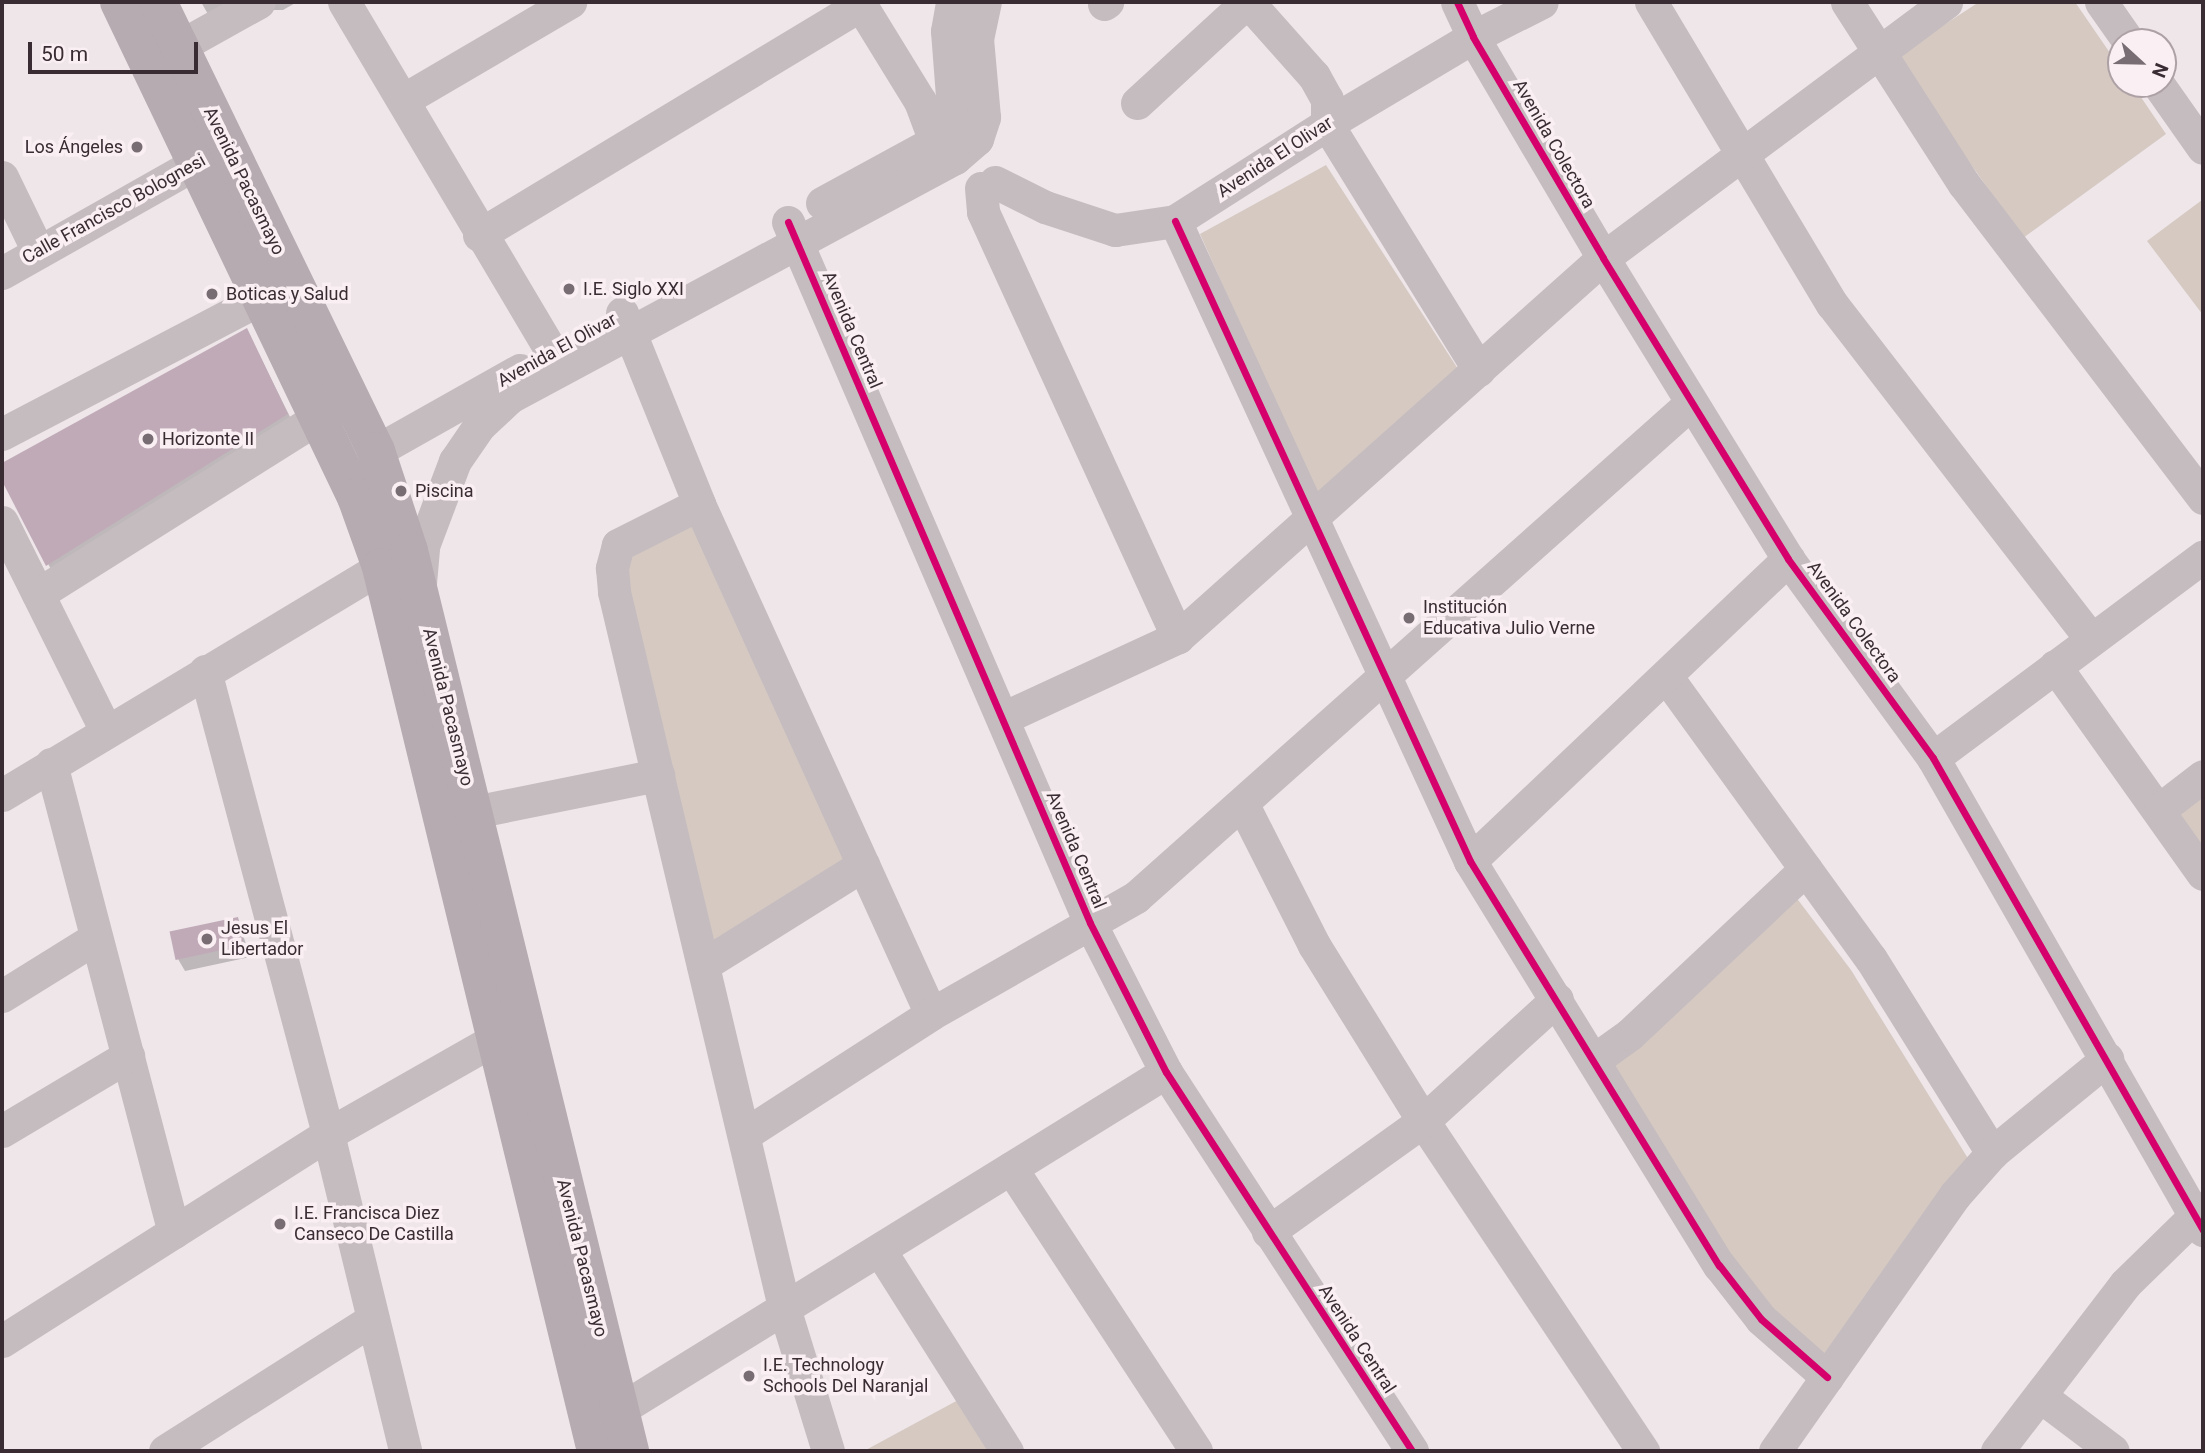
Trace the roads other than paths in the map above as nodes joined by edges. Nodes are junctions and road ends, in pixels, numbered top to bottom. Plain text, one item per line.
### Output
1 (119, 2) edge
2 (158, 2) edge
3 (260, 2) edge
4 (344, 2) edge
5 (570, 2) edge
6 (952, 2) edge
7 (985, 2) edge
8 (1248, 2) edge
9 (1457, 2) edge
10 (1542, 2) edge
11 (1651, 2) edge
12 (1847, 2) edge
13 (1946, 2) edge
14 (2101, 2) edge
15 (860, 3) edge
16 (2119, 28) edge
17 (1473, 37) junction
18 (180, 46) junction
19 (1877, 49) junction
20 (2168, 98) edge
21 (403, 100) junction
22 (1137, 103) dead end
23 (1327, 124) junction
24 (2203, 148) edge
25 (1741, 152) junction
26 (211, 154) junction
27 (967, 157) junction
28 (2, 177) edge
29 (1175, 221) junction
30 (793, 232) junction
31 (479, 235) junction
32 (38, 251) junction
33 (1603, 258) junction
34 (2, 273) edge
35 (277, 290) junction
36 (626, 323) junction
37 (552, 352) junction
38 (1479, 370) junction
39 (1691, 403) junction
40 (333, 408) junction
41 (2, 434) edge
42 (376, 451) junction
43 (2203, 498) edge
44 (699, 504) junction
45 (1314, 518) junction
46 (3, 527) edge
47 (2203, 557) edge
48 (395, 559) junction
49 (1788, 559) junction
50 (419, 592) junction
51 (38, 594) junction
52 (1178, 637) junction
53 (2091, 639) junction
54 (2055, 666) junction
55 (205, 671) junction
56 (1666, 676) junction
57 (1383, 680) junction
58 (1003, 718) junction
59 (106, 731) junction
60 (1933, 758) junction
61 (51, 764) junction
62 (658, 775) junction
63 (2203, 776) edge
64 (2, 795) edge
65 (1243, 805) junction
66 (2160, 809) junction
67 (474, 812) junction
68 (1470, 861) junction
69 (863, 865) junction
70 (1806, 869) junction
71 (2203, 874) edge
72 (1090, 923) junction
73 (94, 939) junction
74 (703, 965) junction
75 (2, 996) edge
76 (1557, 999) junction
77 (931, 1014) junction
78 (510, 1030) junction
79 (128, 1056) junction
80 (2107, 1059) junction
81 (1594, 1060) junction
82 (1166, 1072) junction
83 (1423, 1121) junction
84 (2, 1131) edge
85 (328, 1134) junction
86 (745, 1134) junction
87 (1992, 1153) junction
88 (1011, 1168) junction
89 (2201, 1217) edge
90 (174, 1232) junction
91 (1268, 1233) junction
92 (881, 1252) junction
93 (785, 1311) junction
94 (373, 1319) junction
95 (2, 1341) edge
96 (1827, 1377) junction
97 (2039, 1396) junction
98 (619, 1410) junction
99 (165, 1451) edge
100 (405, 1451) edge
101 (596, 1451) edge
102 (630, 1451) edge
103 (828, 1451) edge
104 (1007, 1451) edge
105 (1196, 1451) edge
106 (1412, 1451) edge
107 (1643, 1451) edge
108 (1775, 1451) edge
109 (1997, 1451) edge
110 (2113, 1451) edge

1 - 26 main road
2 - 18 main road, Avenida Pacasmayo
3 - 18 street
4 - 21 street
5 - 21 street
6 - 27 street
7 - 27 street
8 - 22 street
8 - 23 street
9 - 17 street, Avenida Colectora
10 - 17 street, Avenida El Olivar
11 - 25 street
12 - 19 street
13 - 19 street
14 - 16 street
15 - 27 street
15 - 31 street
17 - 23 street, Avenida El Olivar
17 - 33 street, Avenida Colectora
18 - 26 main road, Avenida Pacasmayo
19 - 25 street
19 - 43 street
20 - 24 street
21 - 31 street
23 - 29 street, Avenida El Olivar
23 - 38 street
25 - 33 street
25 - 53 street
26 - 32 street, Calle Francisco Bolognesi
26 - 35 main road, Avenida Pacasmayo
27 - 29 street, Avenida El Olivar
27 - 30 street, Avenida El Olivar
27 - 52 street
28 - 32 street
29 - 45 street
30 - 36 street, Avenida El Olivar
30 - 58 street, Avenida Central
31 - 37 street
32 - 34 street, Calle Francisco Bolognesi
33 - 38 street
33 - 39 street, Avenida Colectora
35 - 40 main road, Avenida Pacasmayo
35 - 41 street
36 - 37 street, Avenida El Olivar
36 - 44 street
36 - 50 street
37 - 42 street, Avenida El Olivar
38 - 45 street
39 - 49 street, Avenida Colectora
39 - 57 street
40 - 42 main road, Avenida Pacasmayo
40 - 48 main road
40 - 51 street
42 - 48 main road, Avenida Pacasmayo
44 - 62 street
44 - 69 street
45 - 52 street
45 - 57 street
46 - 51 street
47 - 53 street
48 - 50 main road, Avenida Pacasmayo
48 - 55 street
48 - 78 main road, Avenida Pacasmayo
49 - 56 street
49 - 60 street, Avenida Colectora
50 - 67 main road, Avenida Pacasmayo
51 - 59 street
52 - 58 street
53 - 54 street
54 - 60 street
54 - 66 street
55 - 59 street
55 - 85 street
56 - 68 street
56 - 70 street
57 - 65 street
57 - 68 street
58 - 72 street, Avenida Central
59 - 61 street
60 - 80 street, Avenida Colectora
61 - 64 street
61 - 73 street
62 - 67 street
62 - 74 street
63 - 66 street
65 - 72 street
65 - 83 street
66 - 71 street
67 - 78 main road, Avenida Pacasmayo
68 - 76 street
69 - 74 street
69 - 77 street
70 - 81 street
70 - 87 street
72 - 77 street
72 - 82 street, Avenida Central
73 - 75 street
73 - 79 street
74 - 86 street
76 - 81 street
76 - 83 street
77 - 86 street
78 - 85 street
78 - 98 main road, Avenida Pacasmayo
78 - 101 main road, Avenida Pacasmayo
79 - 84 street
79 - 90 street
80 - 87 street
80 - 89 street, Avenida Colectora
81 - 96 street
82 - 88 street
82 - 91 street, Avenida Central
83 - 91 street
83 - 107 street
85 - 90 street
85 - 94 street
86 - 93 street
87 - 96 street
88 - 92 street
88 - 105 street
89 - 97 street
90 - 95 street
91 - 106 street, Avenida Central
92 - 93 street
92 - 104 street
93 - 98 street
93 - 103 street
94 - 99 street
94 - 100 street
96 - 108 street
97 - 109 street
97 - 110 street
98 - 102 main road, Avenida Pacasmayo

